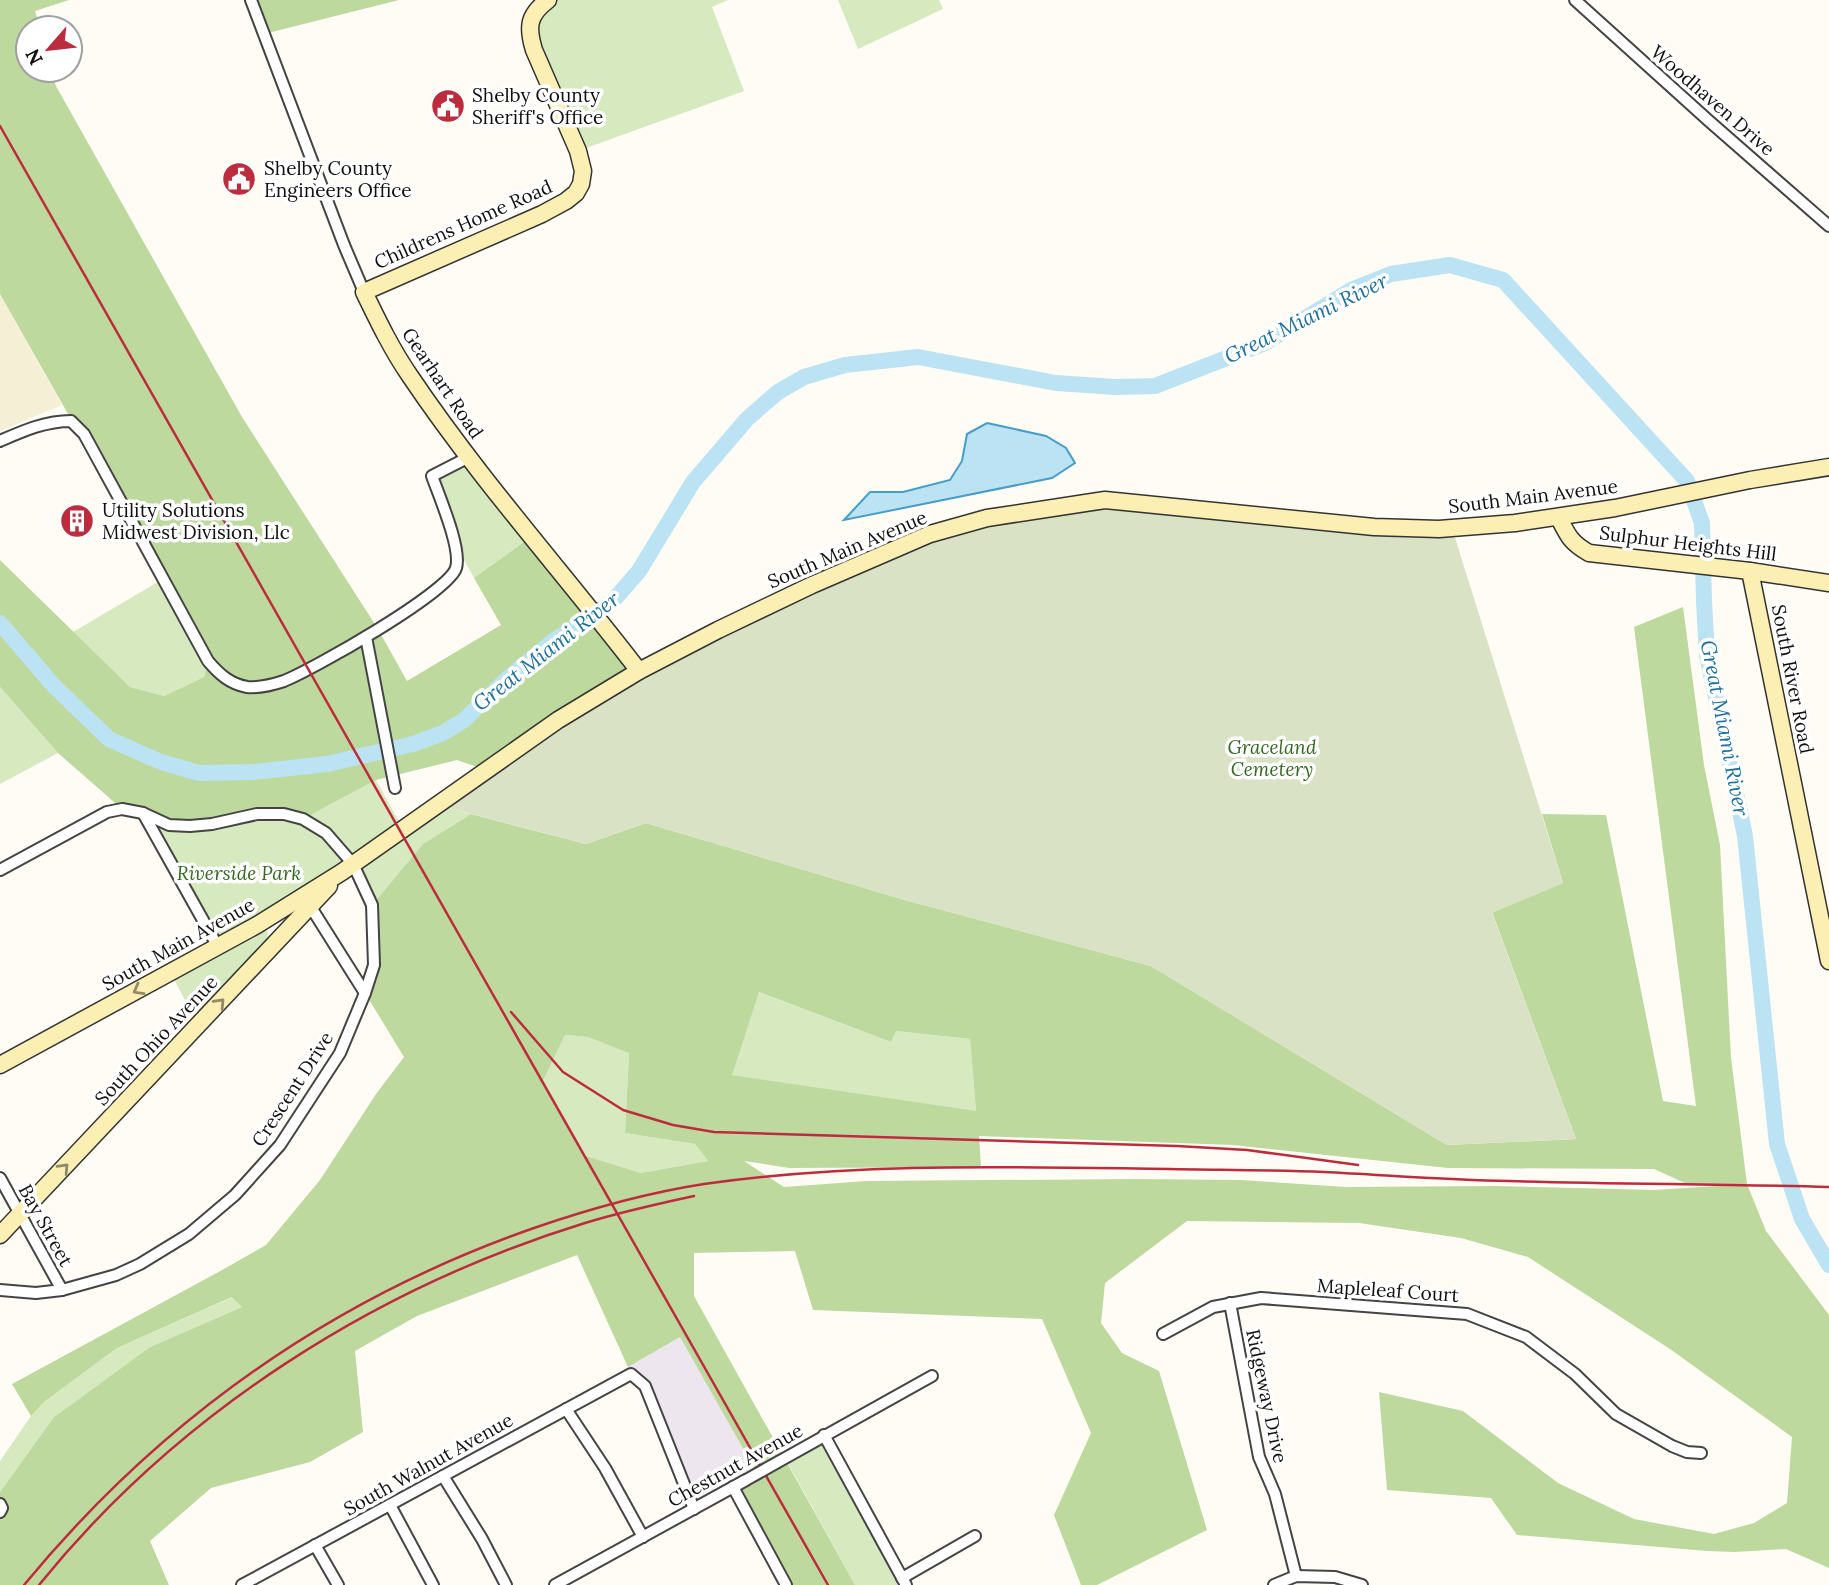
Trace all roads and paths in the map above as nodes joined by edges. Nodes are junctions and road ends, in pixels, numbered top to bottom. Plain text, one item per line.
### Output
1 (251, 0) edge
2 (548, 0) edge
3 (1575, 0) edge
4 (1829, 226) edge
5 (364, 292) junction
6 (0, 442) edge
7 (469, 457) junction
8 (1829, 467) edge
9 (1559, 517) junction
10 (1750, 571) junction
11 (1829, 583) edge
12 (366, 637) junction
13 (639, 671) junction
14 (395, 788) dead end
15 (142, 813) junction
16 (347, 868) junction
17 (0, 870) edge
18 (307, 901) junction
19 (218, 947) junction
20 (1829, 961) edge
21 (366, 993) junction
22 (0, 1065) edge
23 (0, 1178) edge
24 (20, 1215) junction
25 (0, 1236) edge
26 (0, 1290) edge
27 (62, 1290) junction
28 (1230, 1303) junction
29 (1163, 1334) dead end
30 (932, 1376) dead end
31 (566, 1409) junction
32 (824, 1435) junction
33 (1701, 1453) dead end
34 (443, 1476) junction
35 (733, 1487) junction
36 (390, 1505) junction
37 (694, 1509) junction
38 (643, 1536) junction
39 (975, 1536) dead end
40 (315, 1545) junction
41 (1296, 1576) junction
42 (904, 1581) edge
43 (242, 1585) edge
44 (338, 1585) edge
45 (433, 1585) edge
46 (506, 1585) edge
47 (555, 1585) edge
48 (786, 1585) edge
49 (1274, 1585) edge
50 (1362, 1585) edge

1 - 5 street, Gearhart Road
2 - 5 main road, Childrens Home Road
3 - 4 street, Woodhaven Drive
5 - 7 main road, Gearhart Road
6 - 12 street
7 - 12 street
7 - 13 main road, Gearhart Road
8 - 9 main road, South Main Avenue
9 - 10 main road, Sulphur Heights Hill
9 - 13 main road, South Main Avenue
10 - 11 main road, Sulphur Heights Hill
10 - 20 main road, South River Road
12 - 14 street
13 - 16 main road, South Main Avenue
15 - 16 street, Crescent Drive
15 - 17 street, Crescent Drive
15 - 19 street
16 - 18 main road, South Main Avenue
16 - 21 street, Crescent Drive
18 - 19 main road, South Main Avenue
18 - 21 street
24 -> 18 main road, South Ohio Avenue
19 -> 22 main road, South Main Avenue
21 - 27 street, Crescent Drive
23 - 24 street, Bay Street
24 - 25 main road, South Ohio Avenue
24 - 27 street, Bay Street
26 - 27 street, Crescent Drive
28 - 29 street, Mapleleaf Court
28 - 33 street, Mapleleaf Court
28 - 41 street, Ridgeway Drive
30 - 32 street, Chestnut Avenue
31 - 34 street, South Walnut Avenue
31 - 37 street, South Walnut Avenue
31 - 38 street
32 - 35 street, Chestnut Avenue, bridge
32 - 42 street
34 - 36 street, South Walnut Avenue
34 - 46 street
35 - 37 street, Chestnut Avenue
35 - 48 street
36 - 40 street, South Walnut Avenue
36 - 45 street
37 - 38 street, Chestnut Avenue
38 - 47 street, Chestnut Avenue
39 - 42 street
40 - 43 street, South Walnut Avenue
40 - 44 street
41 - 49 street
41 - 50 street

